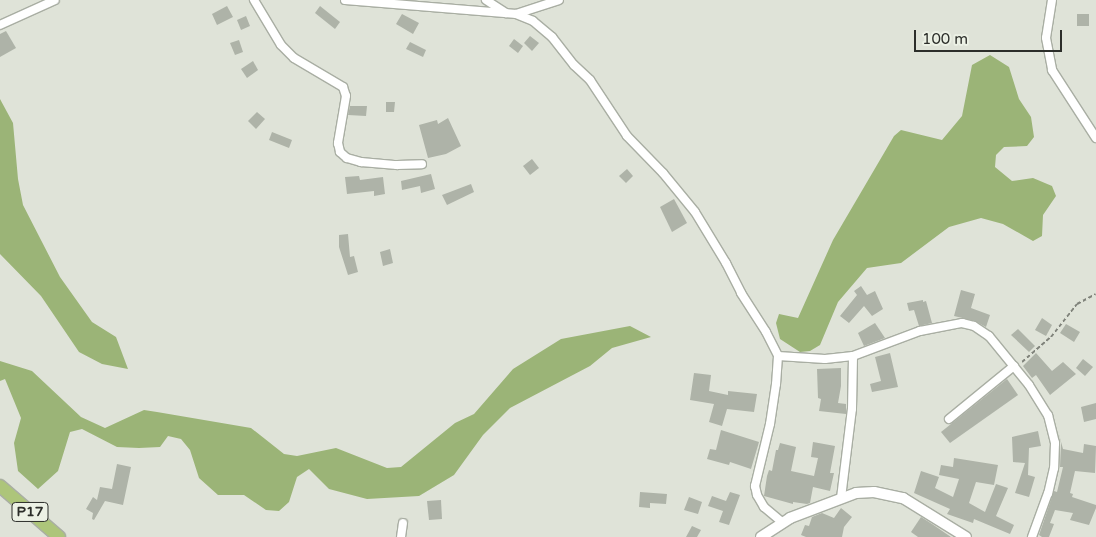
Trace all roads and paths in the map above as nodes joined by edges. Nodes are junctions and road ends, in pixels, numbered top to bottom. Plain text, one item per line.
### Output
1 (55, 0) edge
2 (254, 0) edge
3 (344, 0) edge
4 (486, 0) edge
5 (559, 0) edge
6 (1052, 0) edge
7 (512, 14) junction
8 (0, 25) edge
9 (1096, 138) edge
10 (422, 164) dead end
11 (1096, 294) edge
12 (778, 356) junction
13 (854, 356) junction
14 (1014, 366) junction
15 (949, 418) dead end
16 (0, 486) edge
17 (841, 498) junction
18 (782, 522) junction
19 (403, 523) dead end
20 (59, 537) edge
21 (401, 537) edge
22 (761, 537) edge
23 (966, 537) edge
24 (1032, 537) edge

1 - 8 street
2 - 10 street
3 - 7 street
4 - 7 street
5 - 7 street
6 - 9 street
7 - 12 street
11 - 14 path
12 - 13 street
12 - 18 street
13 - 14 street
13 - 17 street
14 - 15 street
14 - 24 street
16 - 20 main road, P17
17 - 18 street
17 - 23 street
18 - 22 street
19 - 21 street

